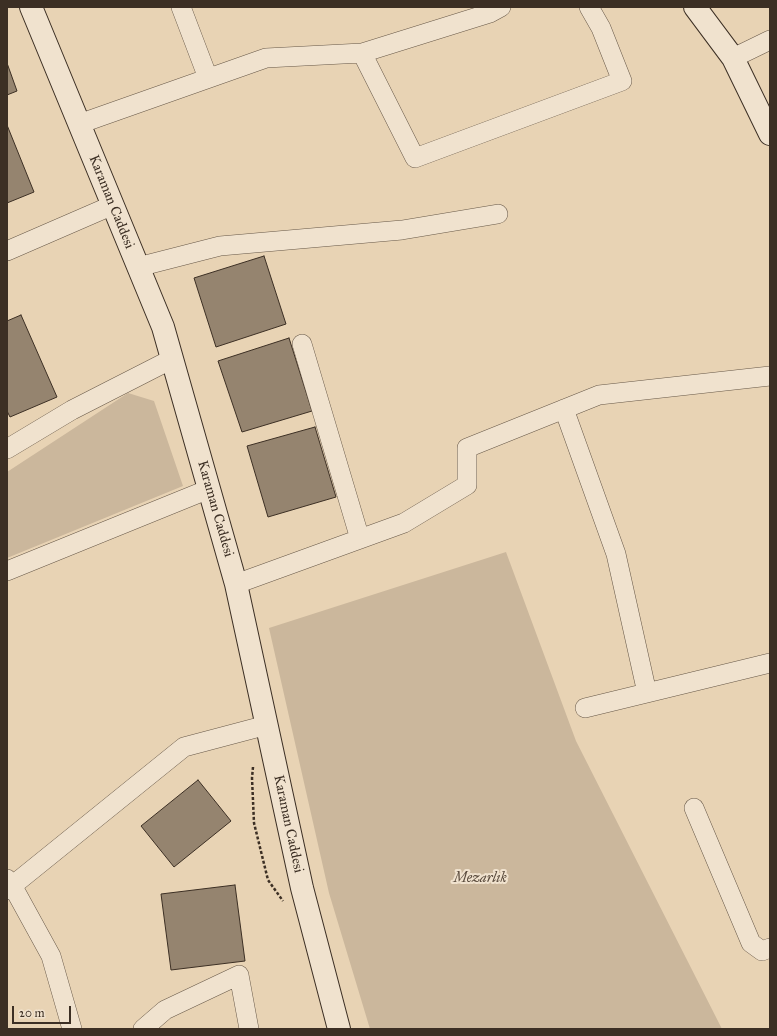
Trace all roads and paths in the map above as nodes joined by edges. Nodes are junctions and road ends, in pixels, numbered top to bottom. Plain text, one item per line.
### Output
1 (31, 7) edge
2 (181, 7) edge
3 (589, 7) edge
4 (695, 7) edge
5 (492, 9) edge
6 (770, 40) edge
7 (362, 54) junction
8 (733, 58) junction
9 (208, 78) junction
10 (79, 124) junction
11 (770, 134) edge
12 (113, 206) junction
13 (498, 214) dead end
14 (7, 251) edge
15 (138, 267) junction
16 (302, 344) dead end
17 (172, 358) junction
18 (770, 376) edge
19 (564, 409) junction
20 (7, 449) edge
21 (209, 490) junction
22 (360, 539) junction
23 (7, 570) edge
24 (236, 584) junction
25 (770, 663) edge
26 (647, 693) junction
27 (585, 708) dead end
28 (267, 725) junction
29 (694, 808) dead end
30 (9, 885) edge
31 (770, 948) edge
32 (72, 1029) edge
33 (143, 1029) edge
34 (249, 1029) edge
35 (339, 1029) edge

1 - 10 main road, Karaman Caddesi
2 - 9 street
3 - 7 street
4 - 8 main road
5 - 7 street
6 - 8 street
7 - 9 street
8 - 11 main road
9 - 10 street
10 - 12 main road, Karaman Caddesi
12 - 14 street
12 - 15 main road, Karaman Caddesi
13 - 15 street
15 - 17 main road, Karaman Caddesi
16 - 22 street
17 - 20 street
17 - 21 main road, Karaman Caddesi
18 - 19 street
19 - 22 street
19 - 26 street
21 - 23 street
21 - 24 main road, Karaman Caddesi
22 - 24 street
24 - 28 main road, Karaman Caddesi
25 - 26 street
26 - 27 street
28 - 30 street
28 - 35 main road, Karaman Caddesi
29 - 31 street
30 - 32 street
33 - 34 street

